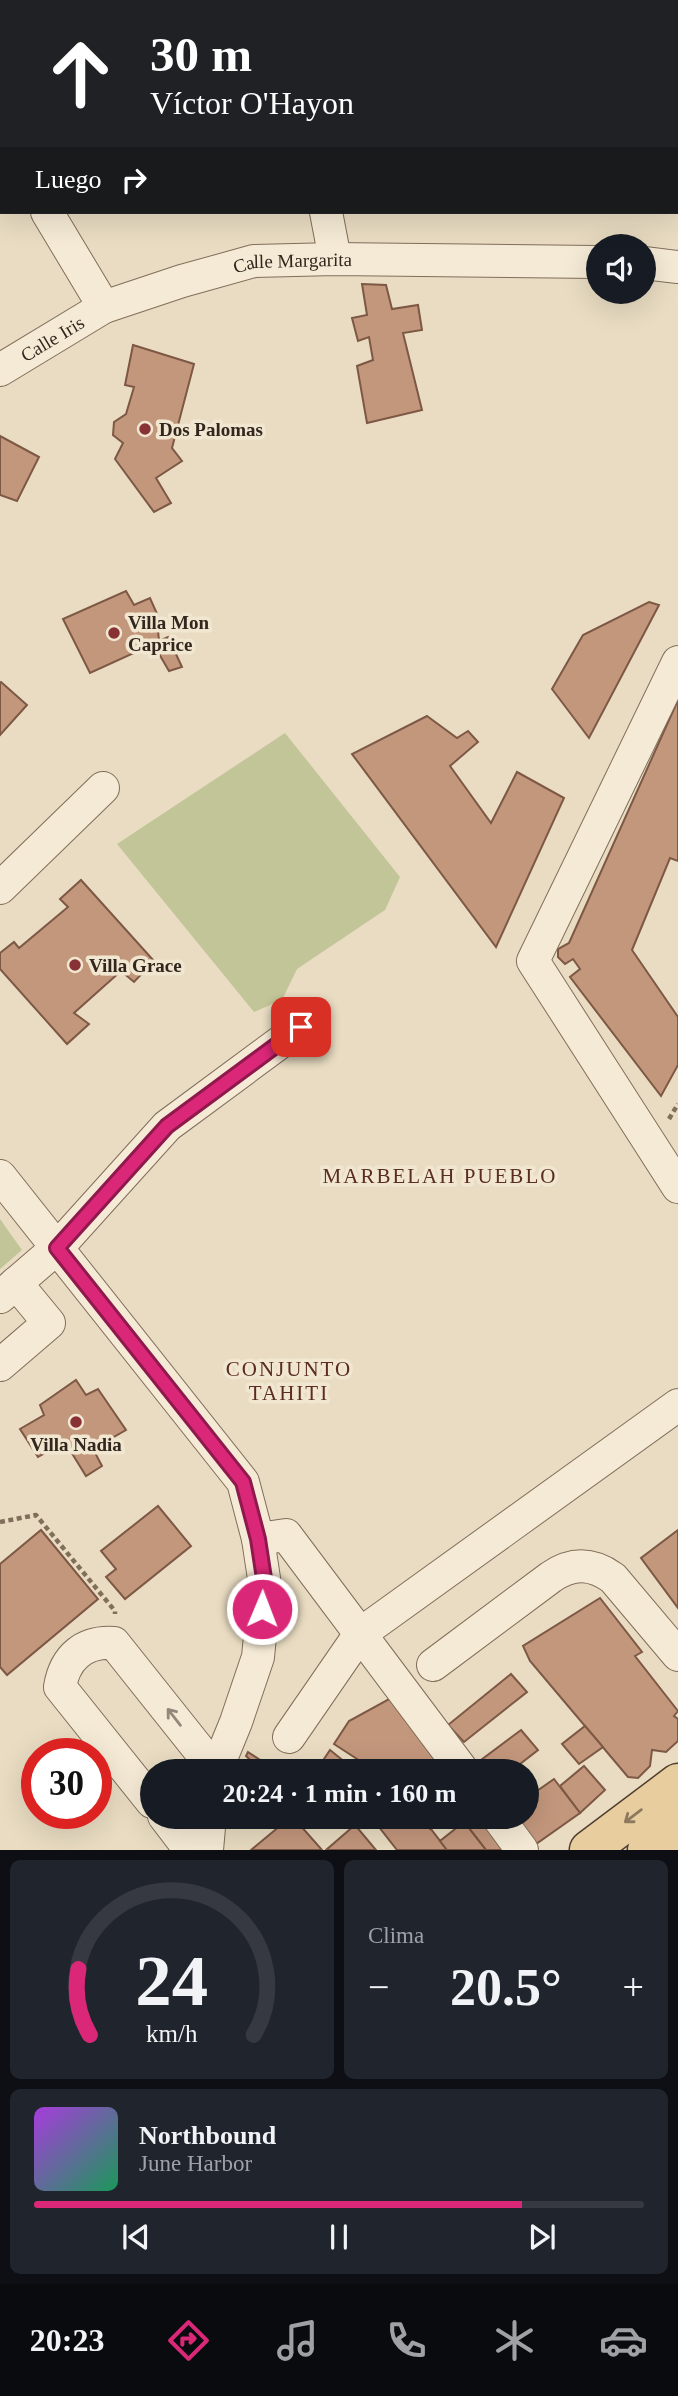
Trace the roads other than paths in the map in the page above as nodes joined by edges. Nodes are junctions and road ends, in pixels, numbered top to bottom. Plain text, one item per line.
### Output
1 (48, 214) edge
2 (326, 214) edge
3 (335, 259) junction
4 (586, 261) edge
5 (656, 264) edge
6 (678, 267) edge
7 (104, 307) junction
8 (0, 370) edge
9 (678, 662) edge
10 (103, 788) dead end
11 (0, 888) edge
12 (301, 1027) dead end
13 (0, 1176) edge
14 (678, 1187) edge
15 (57, 1248) junction
16 (8, 1290) edge
17 (0, 1365) edge
18 (678, 1405) edge
19 (258, 1539) junction
20 (360, 1634) junction
21 (678, 1655) edge
22 (433, 1665) dead end
23 (289, 1737) dead end
24 (206, 1759) edge
25 (221, 1759) edge
26 (454, 1759) edge
27 (678, 1783) edge
28 (140, 1787) edge
29 (678, 1826) edge
30 (174, 1829) edge
31 (209, 1829) edge
32 (507, 1829) edge
33 (190, 1850) edge
34 (207, 1850) edge
35 (522, 1850) edge
36 (589, 1850) edge
37 (647, 1850) edge

1 - 7 street
2 - 3 street
3 - 4 street, Calle Margarita
3 - 7 street, Calle Margarita
5 - 6 street
7 - 8 street, Calle Iris
9 - 14 street
10 - 11 street
12 - 15 street
13 - 15 street
15 - 16 street
15 - 19 street
16 - 17 street
18 - 20 street
19 - 20 street
19 - 25 street
20 - 23 street
20 - 26 street
21 - 22 street
24 -> 28 street
27 -> 36 main road
29 - 37 main road
30 - 33 street
31 - 34 street
32 - 35 street

